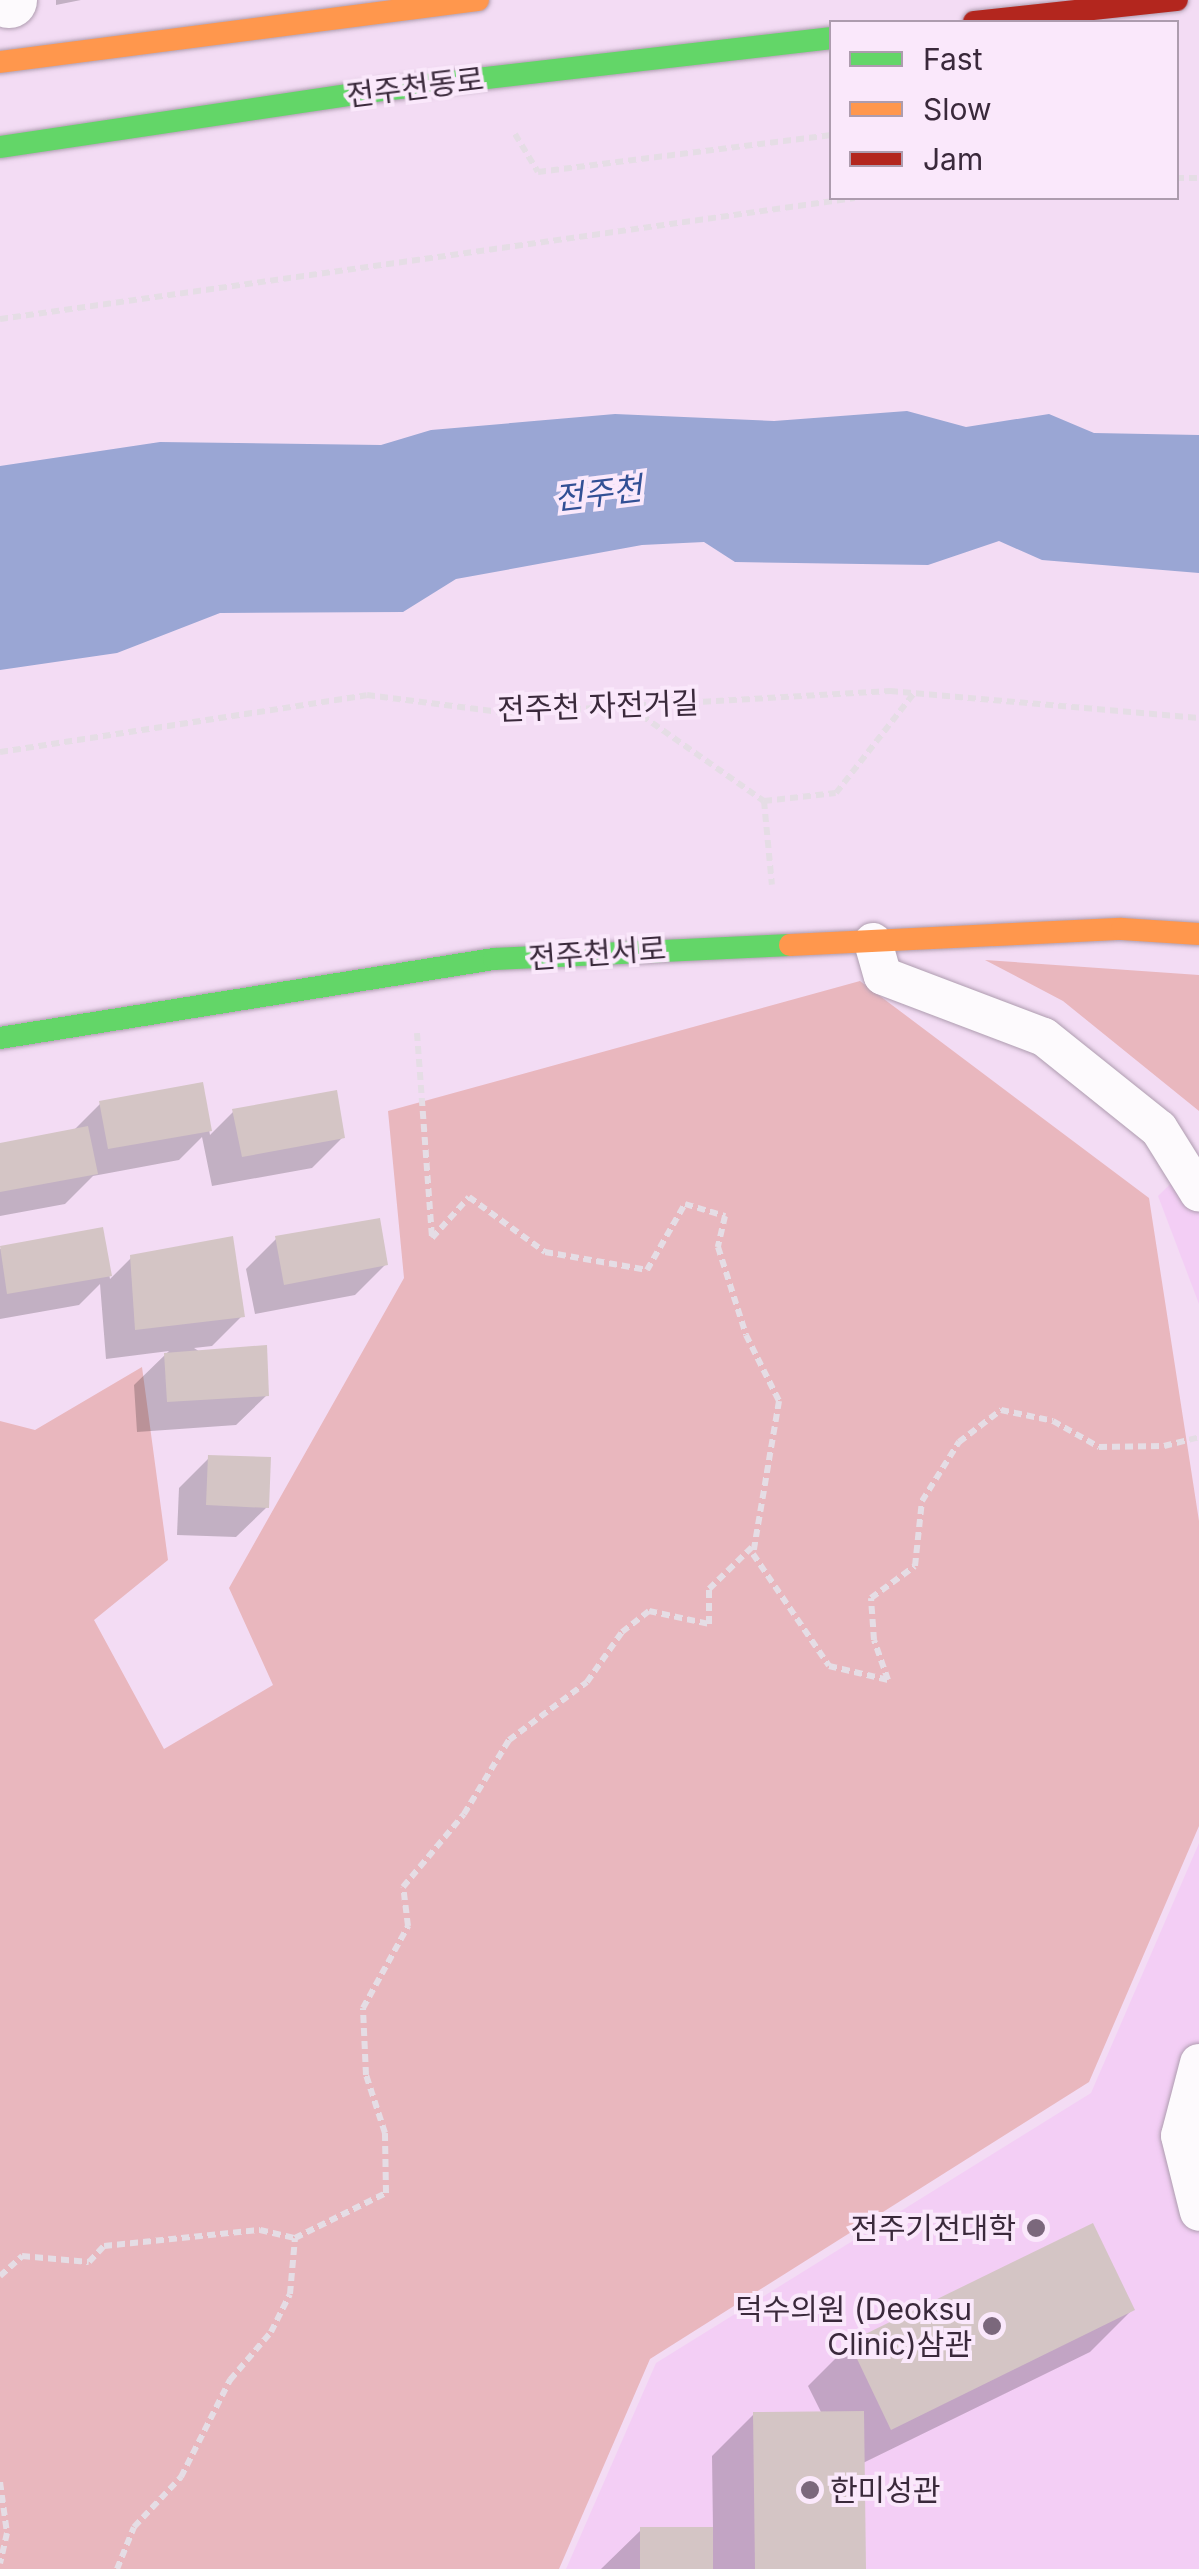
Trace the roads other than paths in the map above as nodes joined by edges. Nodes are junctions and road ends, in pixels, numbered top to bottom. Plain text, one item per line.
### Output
1 (478, 0) edge
2 (1177, 0) edge
3 (314, 8) edge
4 (992, 20) edge
5 (829, 38) edge
6 (0, 62) edge
7 (0, 148) edge
8 (1199, 934) edge
9 (873, 942) junction
10 (0, 1038) edge
11 (1199, 1194) edge
12 (1199, 2062) edge
13 (1199, 2212) edge

1 - 3 street
2 - 4 street
3 - 6 street
5 - 7 street, 전주천동로
8 - 9 street, 전주천서로
9 - 10 street, 전주천서로
9 - 11 lane
12 - 13 lane

